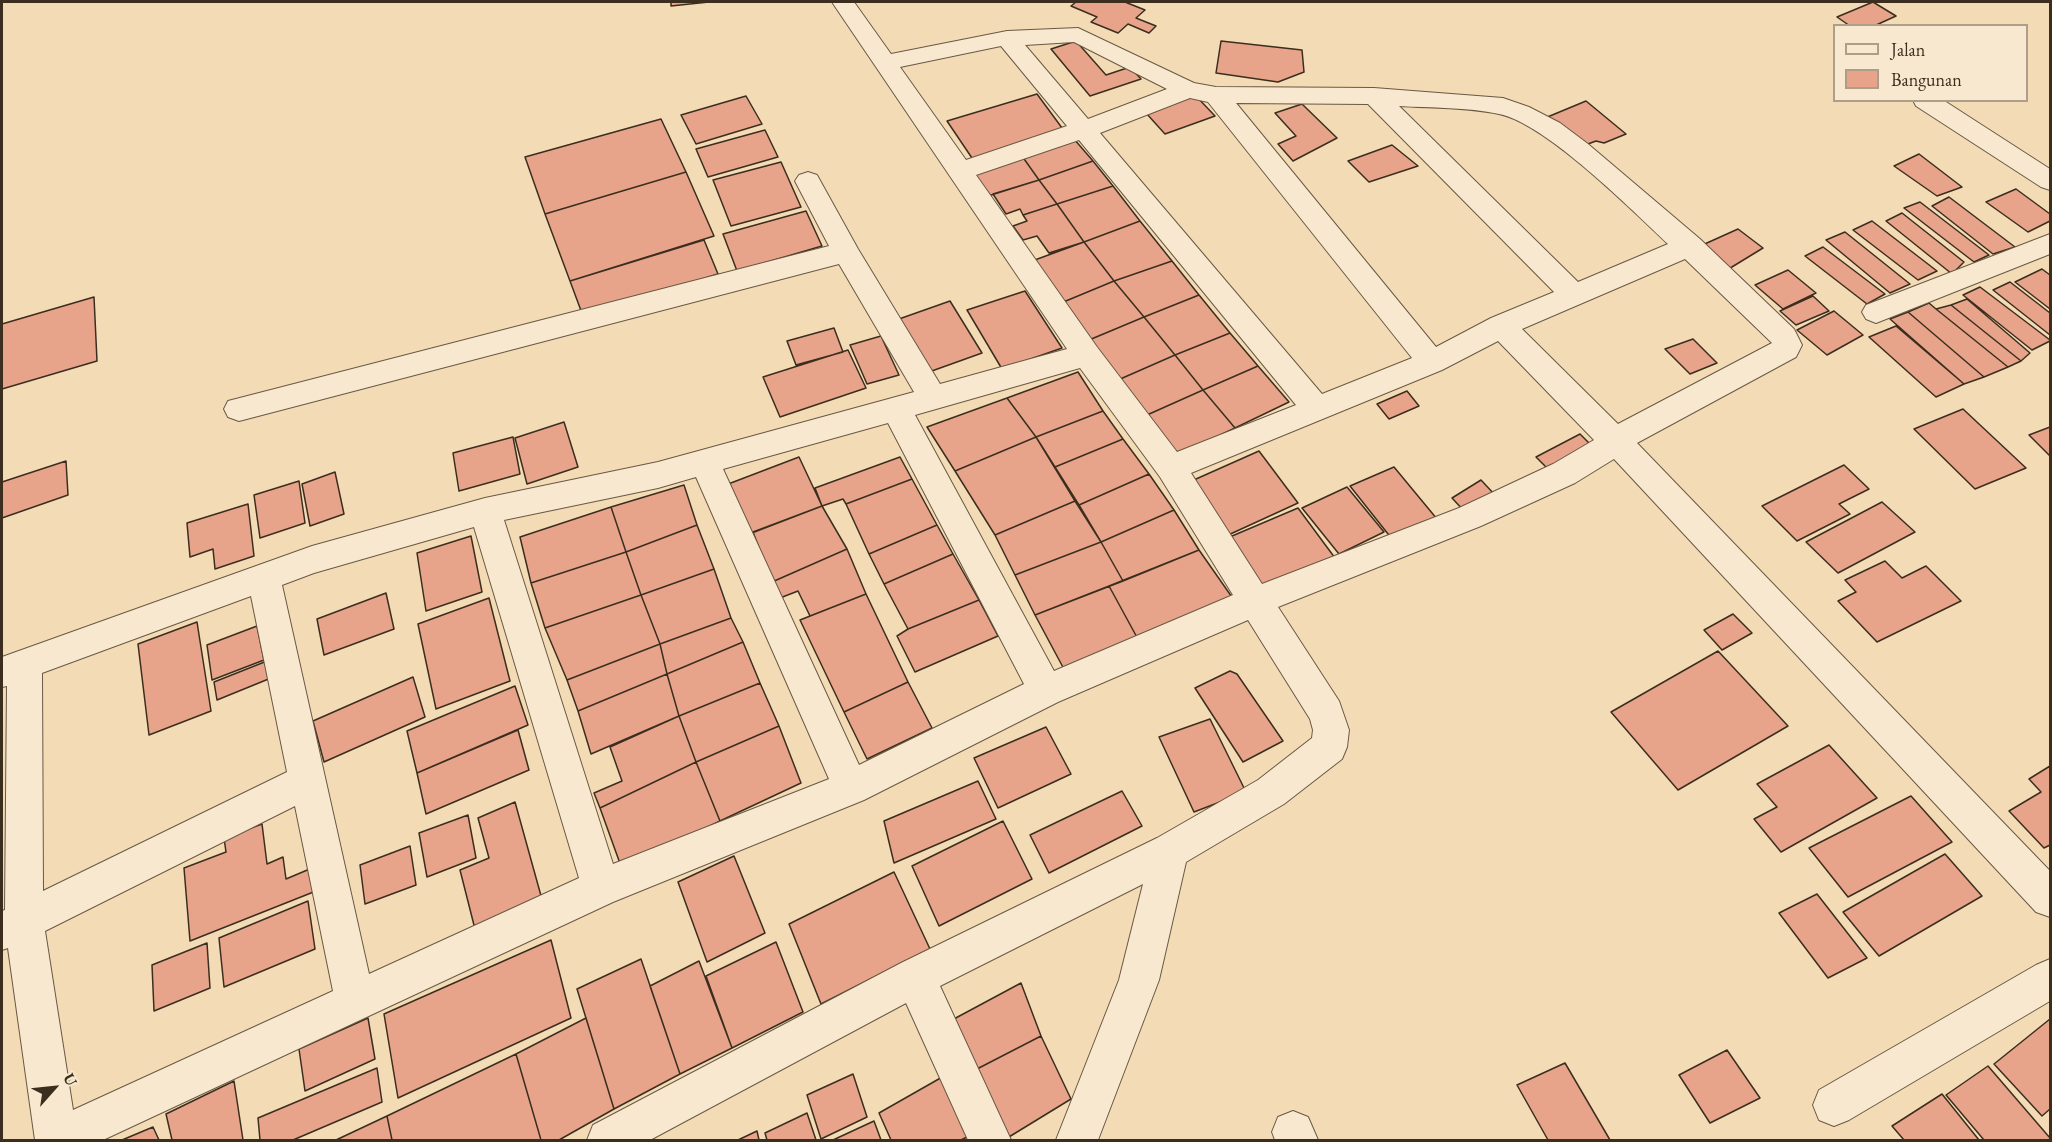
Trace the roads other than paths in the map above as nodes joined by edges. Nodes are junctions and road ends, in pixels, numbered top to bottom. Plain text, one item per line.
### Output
1 (843, 2) edge
2 (1007, 38) junction
3 (887, 62) junction
4 (1202, 93) junction
5 (1374, 96) junction
6 (1928, 102) edge
7 (1083, 130) junction
8 (961, 171) junction
9 (808, 181) dead end
10 (2050, 181) edge
11 (2050, 244) edge
12 (1690, 246) junction
13 (846, 252) junction
14 (1575, 296) junction
15 (1876, 312) dead end
16 (1502, 326) junction
17 (1087, 355) junction
18 (1432, 362) junction
19 (933, 398) junction
20 (239, 409) dead end
21 (896, 409) junction
22 (1318, 410) junction
23 (1616, 440) junction
24 (704, 461) junction
25 (1171, 468) junction
26 (485, 511) junction
27 (264, 577) junction
28 (1256, 601) junction
29 (13, 668) edge
30 (1046, 690) junction
31 (307, 781) junction
32 (851, 788) junction
33 (1170, 851) junction
34 (601, 888) junction
35 (2050, 898) edge
36 (13, 926) edge
37 (915, 976) junction
38 (2050, 979) edge
39 (355, 1002) junction
40 (1834, 1105) dead end
41 (609, 1140) edge
42 (990, 1140) edge
43 (1077, 1140) edge

1 - 3 street
2 - 3 street
2 - 4 street
2 - 7 street
3 - 8 street
4 - 5 street
4 - 7 street
4 - 18 street
5 - 12 street
5 - 14 street
6 - 10 street
7 - 8 street
7 - 22 street
8 - 17 street
9 - 13 street
11 - 15 street
12 - 14 street
12 - 23 street
13 - 19 street
13 - 20 street
14 - 16 street
16 - 18 street
16 - 23 street
17 - 19 street
17 - 25 street
18 - 22 street
19 - 21 street
21 - 24 street
21 - 30 street
22 - 25 street
23 - 28 street
23 - 35 street
24 - 26 street
24 - 32 street
25 - 28 street
26 - 27 street
26 - 34 street
27 - 29 street
27 - 31 street
28 - 30 street
28 - 33 street
29 - 36 street
30 - 32 street
31 - 36 street
31 - 39 street
32 - 34 street
33 - 37 street
33 - 43 street
34 - 39 street
36 - 39 street
37 - 41 street
37 - 42 street
38 - 40 street

